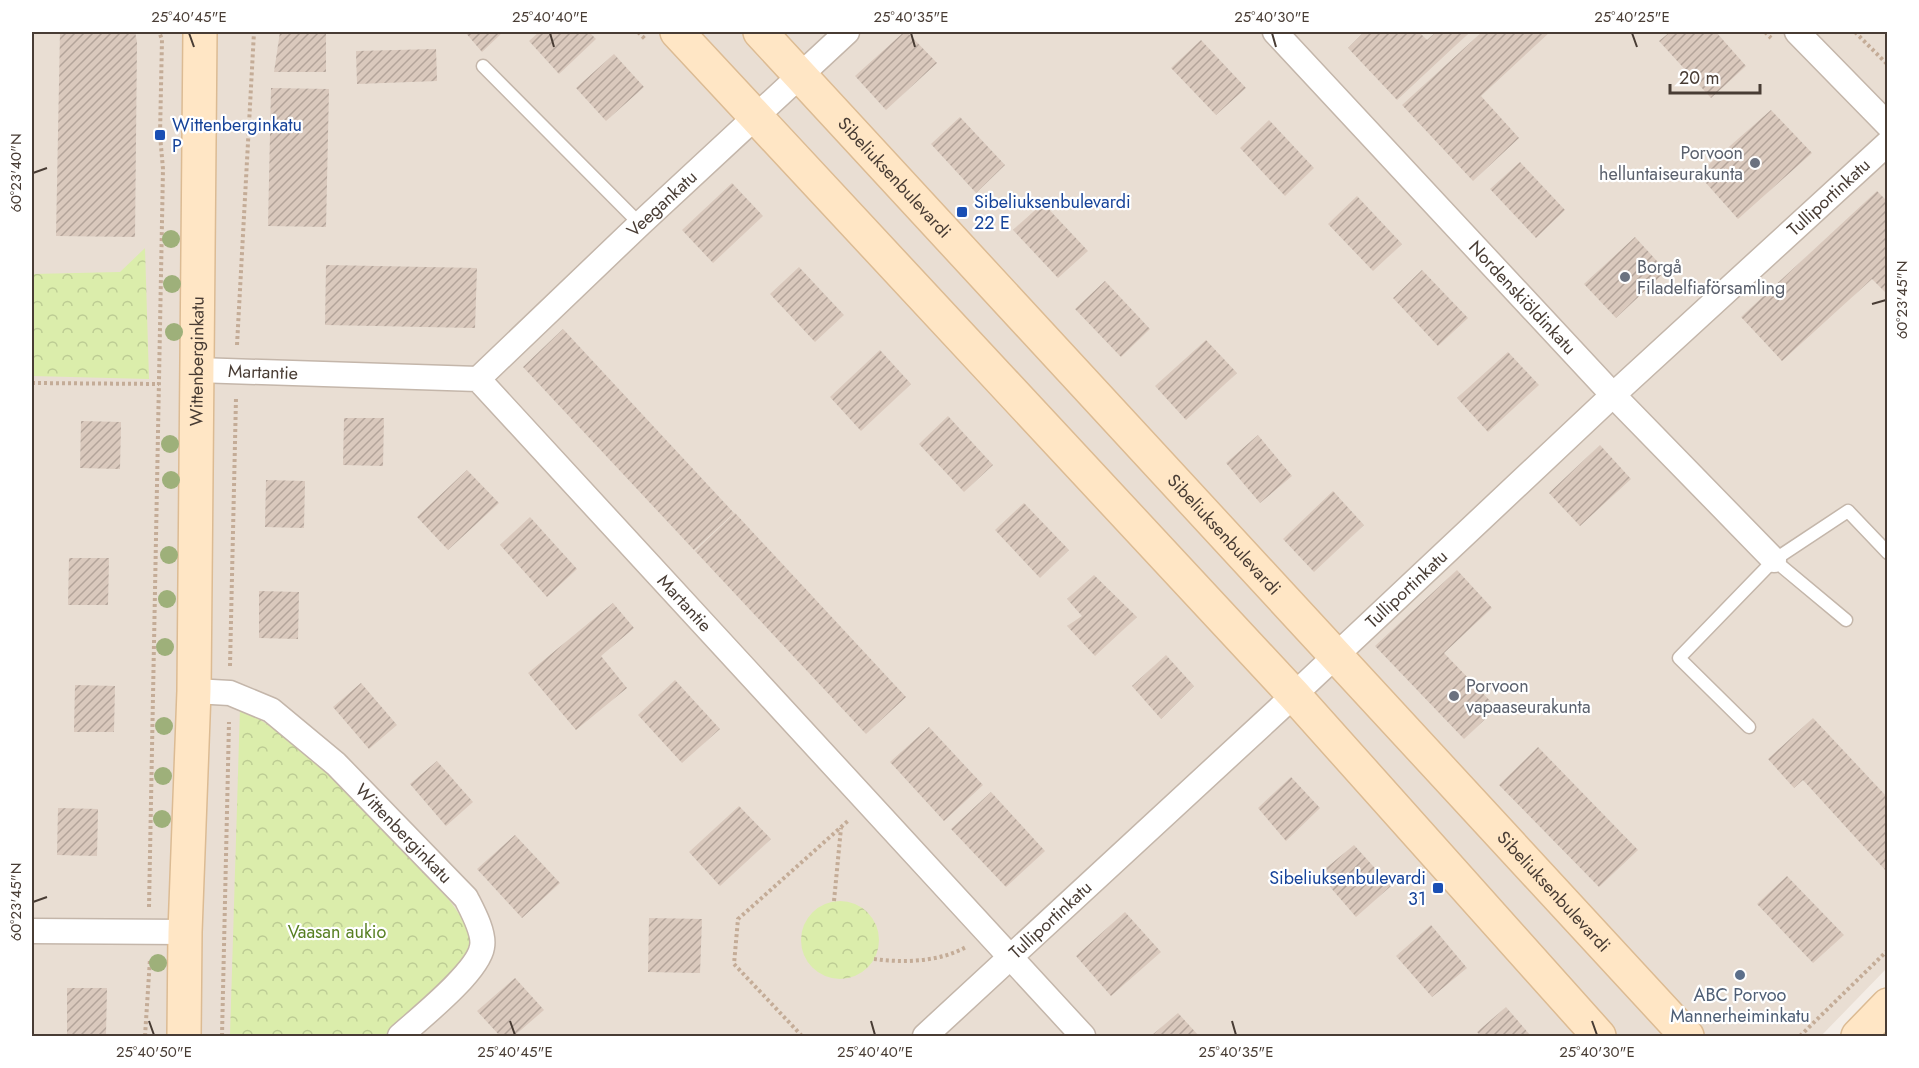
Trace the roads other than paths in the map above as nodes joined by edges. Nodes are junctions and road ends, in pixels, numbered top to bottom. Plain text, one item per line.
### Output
1 (200, 32) edge
2 (676, 32) edge
3 (760, 32) edge
4 (847, 32) edge
5 (1275, 32) edge
6 (1797, 32) edge
7 (483, 66) dead end
8 (801, 75) junction
9 (756, 115) junction
10 (1887, 125) edge
11 (1887, 143) edge
12 (640, 224) junction
13 (197, 370) junction
14 (478, 379) junction
15 (1613, 395) junction
16 (1887, 553) edge
17 (1774, 560) junction
18 (1846, 620) dead end
19 (1336, 656) junction
20 (194, 691) junction
21 (1294, 695) junction
22 (1749, 727) dead end
23 (32, 931) edge
24 (185, 932) junction
25 (1010, 959) junction
26 (1887, 1005) edge
27 (184, 1036) edge
28 (400, 1036) edge
29 (925, 1036) edge
30 (1083, 1036) edge
31 (1599, 1036) edge
32 (1688, 1036) edge
33 (1858, 1036) edge

1 - 13 main road, Wittenberginkatu
2 - 9 main road
3 - 8 main road, Sibeliuksenbulevardi
4 - 8 street, Veegankatu
5 - 15 street, Nordenskiöldinkatu
6 - 10 street
7 - 12 lane
8 - 9 street, Veegankatu
8 - 19 main road, Sibeliuksenbulevardi
9 - 12 street, Veegankatu
9 - 21 main road
11 - 15 street, Tulliportinkatu
12 - 14 street, Veegankatu
13 - 14 street, Martantie
13 - 20 main road, Wittenberginkatu
14 - 25 street, Martantie
15 - 17 street, Nordenskiöldinkatu
15 - 19 street, Tulliportinkatu
16 - 17 lane
17 - 18 lane
17 - 22 lane
19 - 21 street, Tulliportinkatu
19 - 32 main road, Sibeliuksenbulevardi
20 - 24 main road, Wittenberginkatu
20 - 28 street, Wittenberginkatu
21 - 25 street, Tulliportinkatu
21 - 31 main road
23 - 24 street
24 - 27 main road, Wittenberginkatu
25 - 29 street, Tulliportinkatu
25 - 30 street, Martantie
26 - 33 main road

